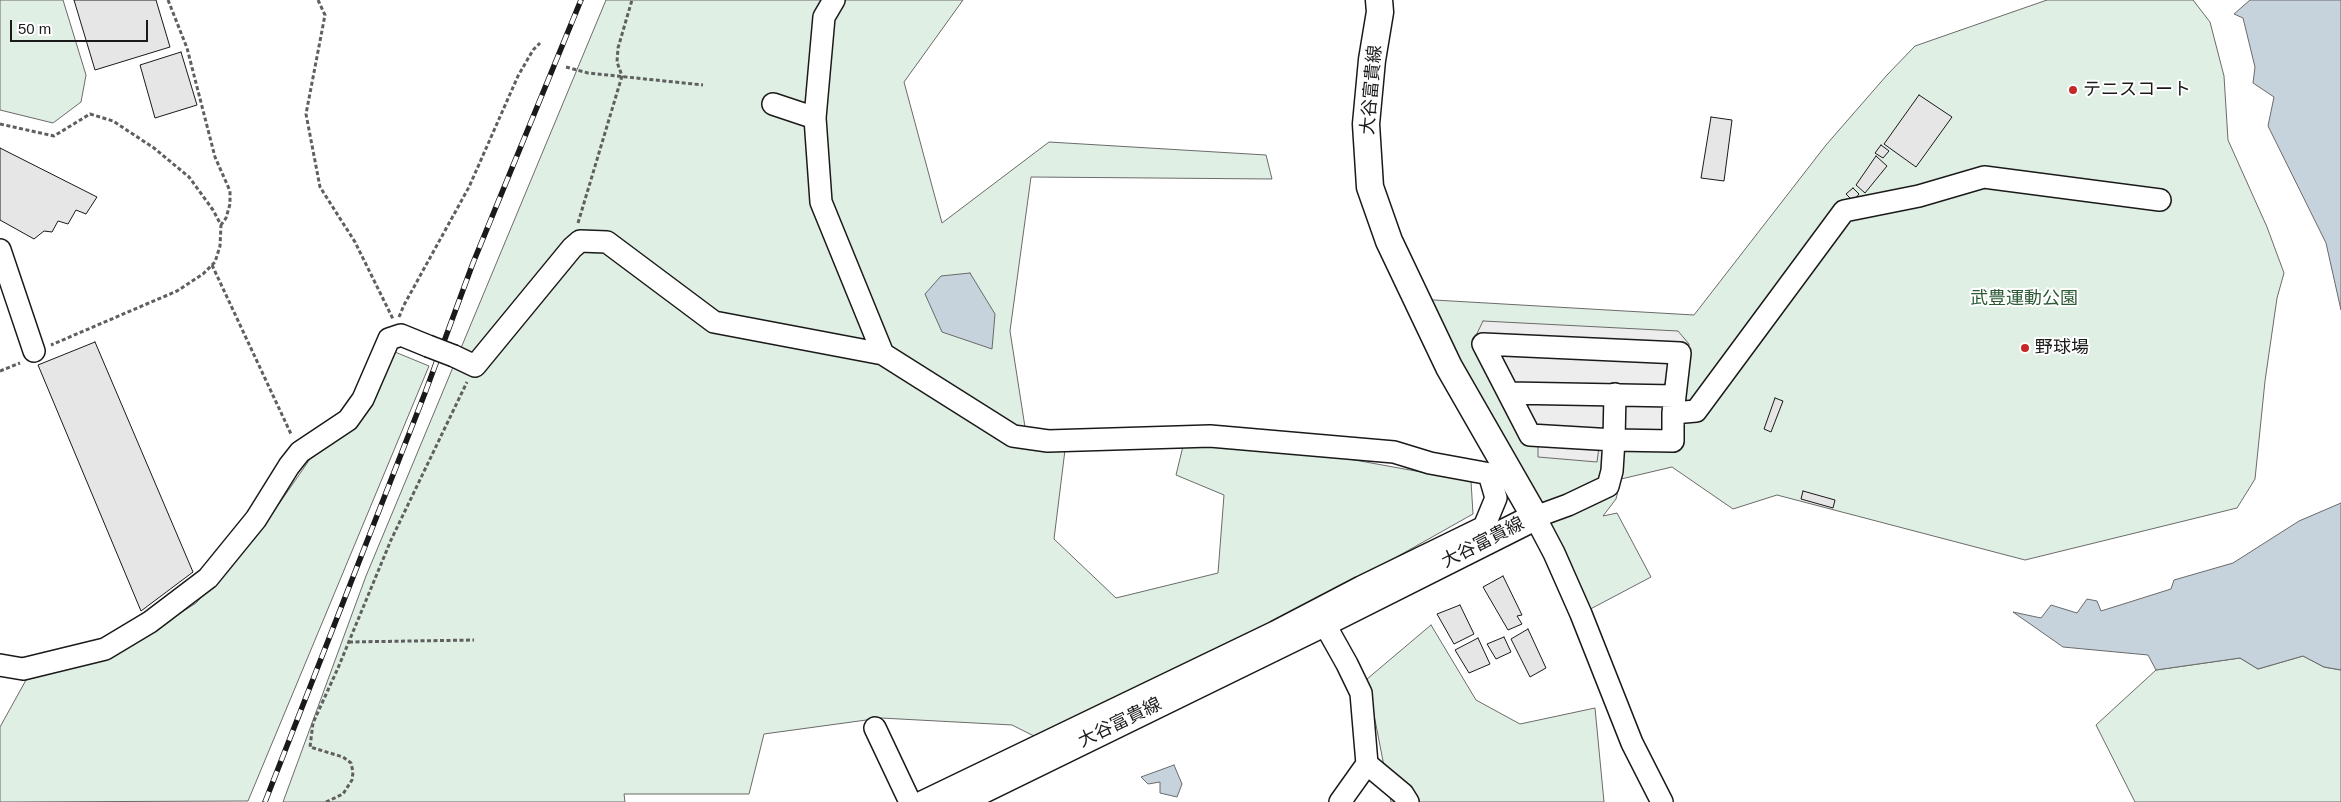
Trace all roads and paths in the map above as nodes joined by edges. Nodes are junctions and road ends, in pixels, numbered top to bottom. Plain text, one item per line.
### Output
1 (168, 0) edge
2 (318, 0) edge
3 (632, 0) edge
4 (834, 0) edge
5 (1379, 0) edge
6 (540, 43) dead end
7 (566, 67) dead end
8 (622, 76) junction
9 (703, 85) dead end
10 (773, 104) dead end
11 (815, 118) junction
12 (0, 124) edge
13 (2160, 200) dead end
14 (220, 225) junction
15 (578, 244) junction
16 (0, 250) edge
17 (212, 265) junction
18 (34, 351) junction
19 (883, 354) junction
20 (475, 366) junction
21 (0, 371) edge
22 (1509, 393) junction
23 (1615, 394) junction
24 (1674, 404) junction
25 (1614, 440) junction
26 (300, 452) junction
27 (1500, 476) junction
28 (1534, 517) junction
29 (1324, 623) junction
30 (474, 640) dead end
31 (349, 642) junction
32 (0, 665) edge
33 (875, 728) dead end
34 (1367, 764) junction
35 (326, 802) edge
36 (910, 802) edge
37 (922, 802) edge
38 (958, 802) edge
39 (1340, 802) edge
40 (1408, 802) edge
41 (1662, 802) edge

1 - 14 path
2 - 6 path
3 - 8 path
4 - 11 street
5 - 27 main road, 大谷富貴線
7 - 8 path
8 - 9 path
8 - 15 path
10 - 11 street
11 - 19 street
12 - 14 path
13 - 24 street
14 - 17 path
15 - 19 street
15 - 20 street
16 - 18 street
17 - 18 path
17 - 26 path
18 - 21 path
19 - 27 street
20 - 26 street, bridge
20 - 31 path
22 - 23 street
22 - 24 street
22 - 25 street
23 - 24 street
23 - 25 street
24 - 25 street
25 - 28 street
26 - 32 street
27 - 28 main road, 大谷富貴線
27 - 37 street
28 - 29 main road, 大谷富貴線
28 - 41 street
29 - 34 street
29 - 38 main road, 大谷富貴線
30 - 31 path
31 - 35 path
33 - 36 street
34 - 39 street
34 - 40 street

